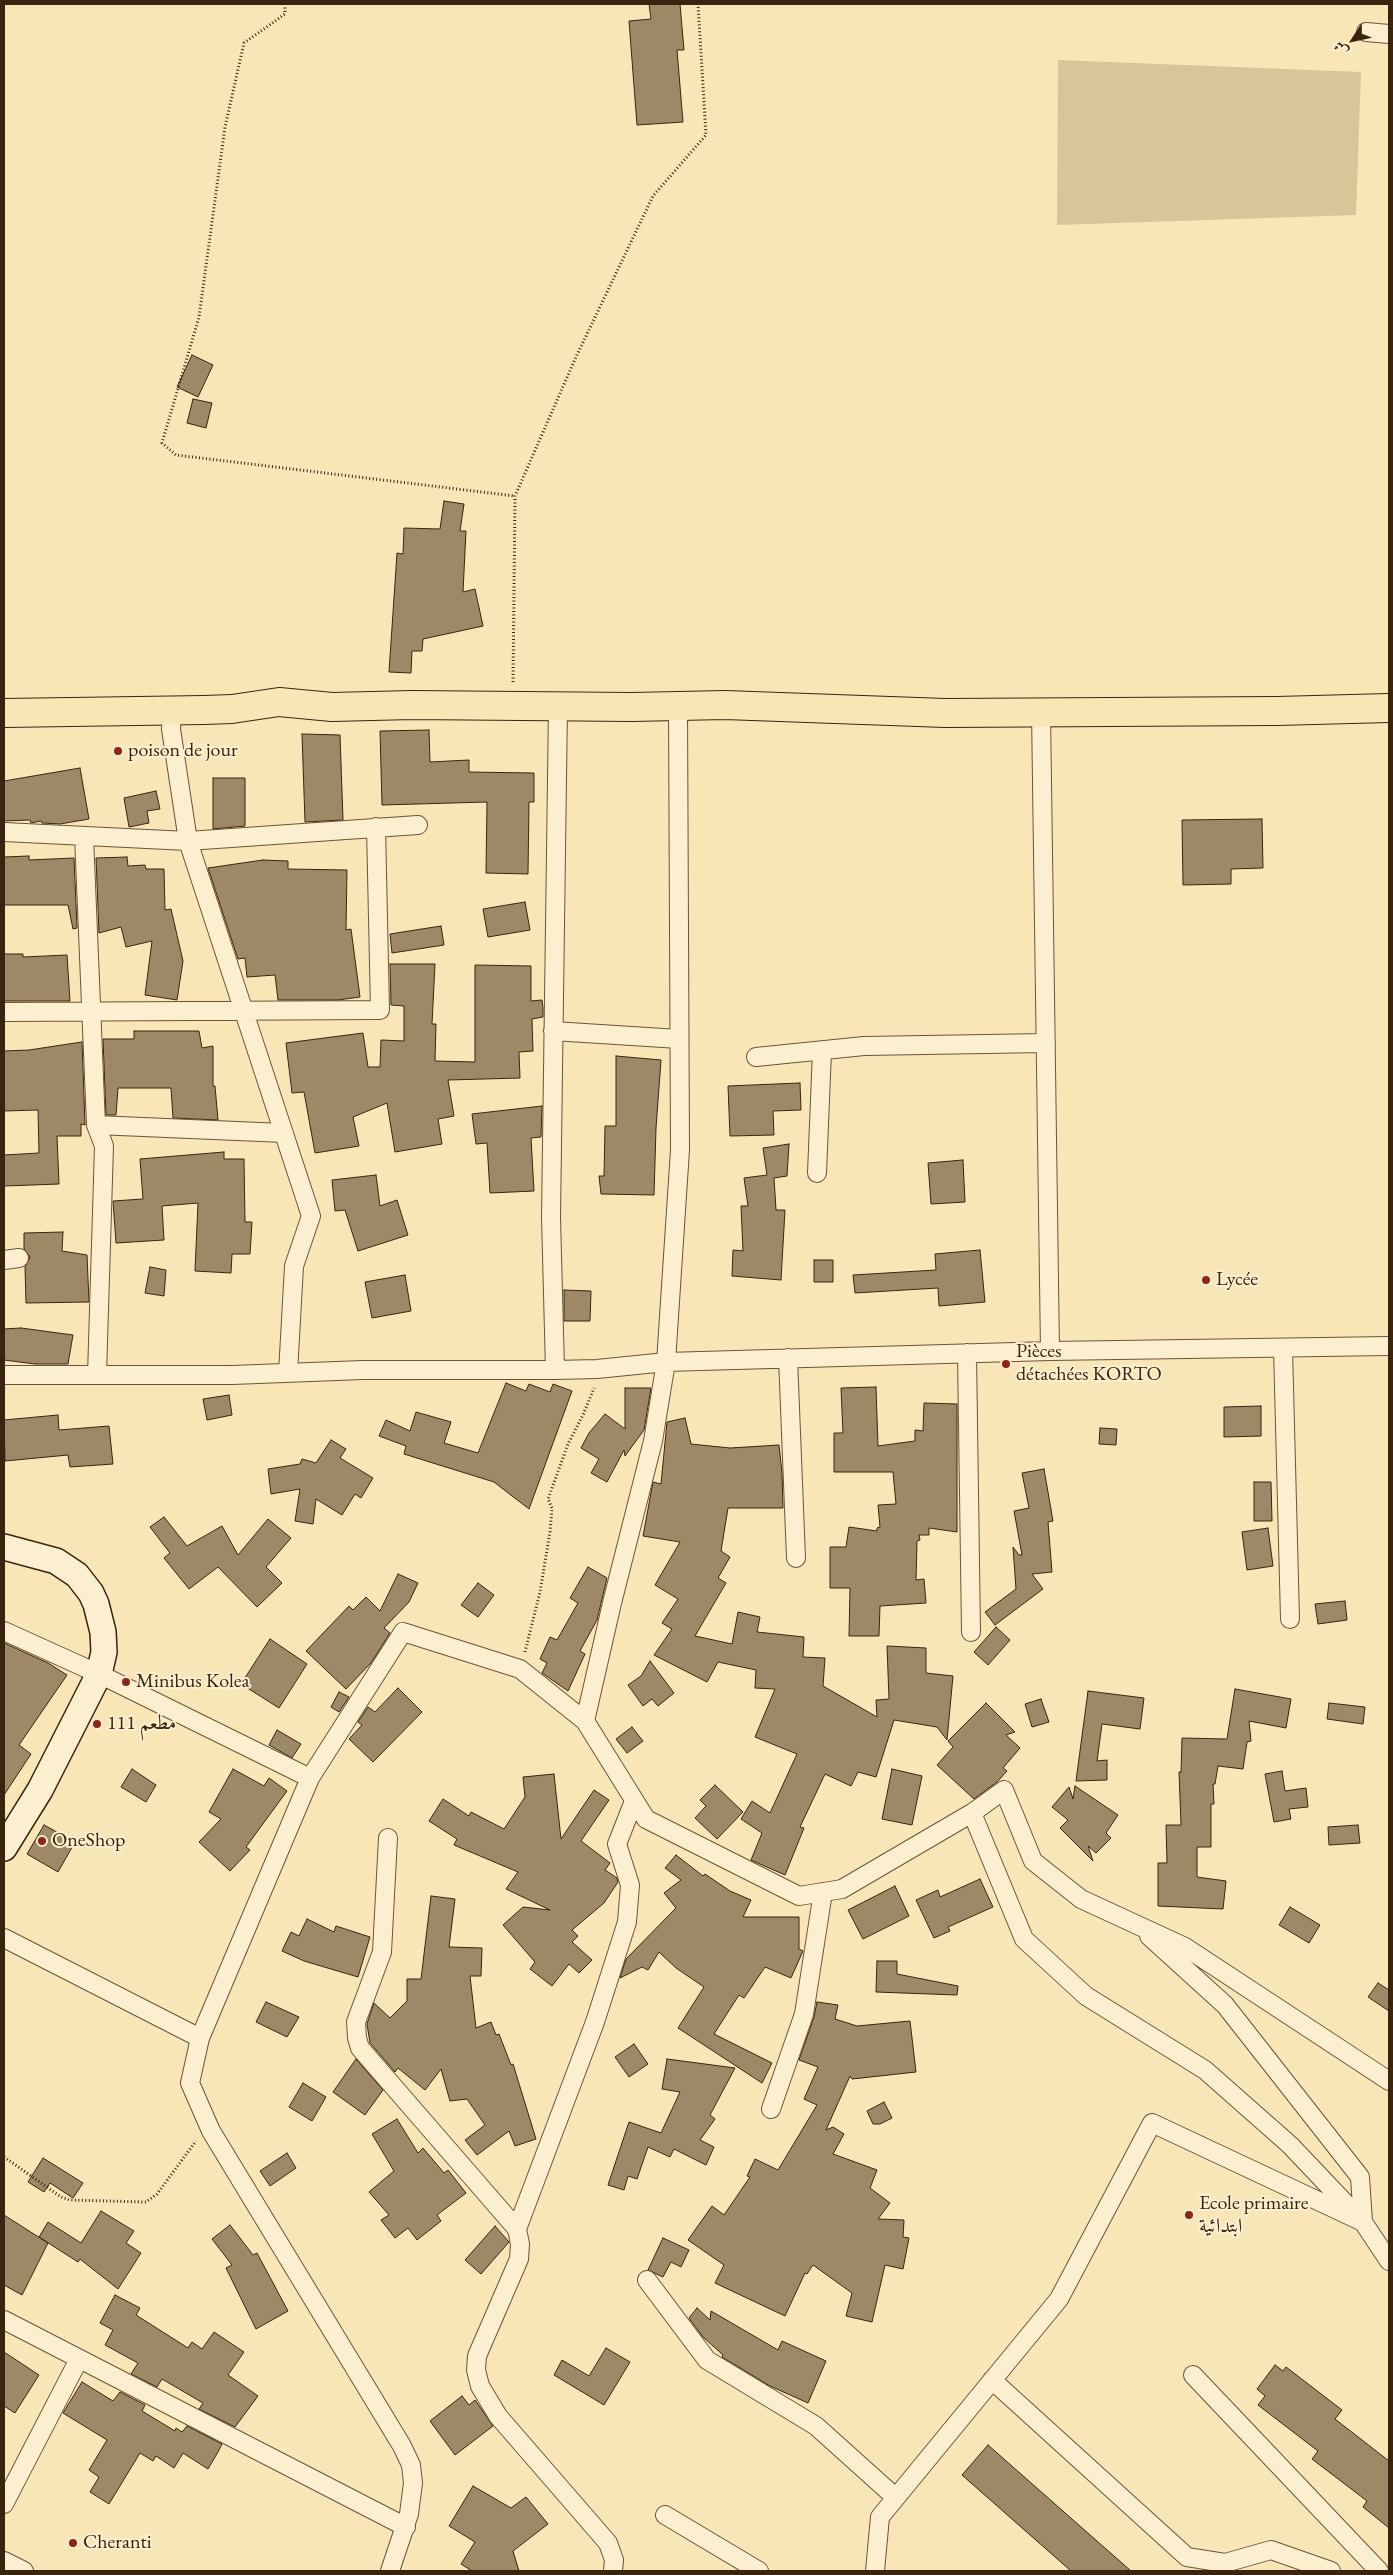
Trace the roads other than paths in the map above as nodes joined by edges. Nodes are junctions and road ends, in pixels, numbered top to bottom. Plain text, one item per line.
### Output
1 (1366, 32) dead end
2 (1389, 34) edge
3 (558, 706) junction
4 (678, 706) junction
5 (1389, 708) edge
6 (172, 710) junction
7 (1041, 711) junction
8 (4, 713) edge
9 (418, 825) dead end
10 (376, 827) junction
11 (4, 832) edge
12 (84, 836) junction
13 (188, 841) junction
14 (244, 1011) junction
15 (4, 1012) edge
16 (90, 1012) junction
17 (553, 1031) junction
18 (679, 1039) junction
19 (1046, 1043) junction
20 (822, 1051) junction
21 (756, 1058) dead end
22 (96, 1125) junction
23 (284, 1133) junction
24 (817, 1173) dead end
25 (1389, 1346) edge
26 (1283, 1348) junction
27 (1050, 1351) junction
28 (967, 1353) junction
29 (788, 1358) junction
30 (666, 1362) junction
31 (555, 1370) junction
32 (288, 1373) junction
33 (96, 1375) junction
34 (4, 1376) edge
35 (4, 1547) edge
36 (796, 1558) dead end
37 (1290, 1619) dead end
38 (4, 1631) edge
39 (971, 1632) dead end
40 (99, 1674) junction
41 (585, 1721) junction
42 (310, 1778) junction
43 (634, 1801) junction
44 (972, 1812) junction
45 (388, 1838) dead end
46 (4, 1848) edge
47 (823, 1892) junction
48 (1136, 1924) junction
49 (4, 1938) edge
50 (200, 2038) junction
51 (1389, 2081) edge
52 (771, 2109) dead end
53 (1363, 2222) junction
54 (517, 2229) junction
55 (1389, 2261) edge
56 (647, 2280) dead end
57 (4, 2320) edge
58 (79, 2359) junction
59 (1193, 2375) dead end
60 (992, 2380) junction
61 (895, 2498) junction
62 (4, 2504) edge
63 (665, 2516) dead end
64 (406, 2527) junction
65 (4, 2561) edge
66 (24, 2571) edge
67 (390, 2571) edge
68 (613, 2571) edge
69 (759, 2571) edge
70 (875, 2571) edge
71 (1331, 2571) edge
72 (1379, 2571) edge

1 - 2 street
3 - 4 main road
3 - 6 main road
3 - 17 street
4 - 7 main road
4 - 18 street
5 - 7 main road
6 - 8 main road
6 - 13 street
7 - 19 street
9 - 10 street
10 - 13 street
10 - 14 street
11 - 12 street
12 - 13 street
12 - 16 street
13 - 14 street
14 - 16 street
14 - 23 street
15 - 16 street
16 - 22 street
17 - 18 street
17 - 31 street
18 - 30 street
19 - 20 street
19 - 27 street
20 - 21 street
20 - 24 street
22 - 23 street
22 - 33 street
23 - 32 street
25 - 26 street
26 - 27 street
26 - 37 street
27 - 28 street
28 - 29 street
28 - 39 street
29 - 30 street
29 - 36 street
30 - 31 street
30 - 41 street
31 - 32 street
32 - 33 street
33 - 34 street
35 - 40 main road
38 - 40 street
40 - 42 street
40 - 46 main road
41 - 42 street
41 - 43 street
42 - 50 street
43 - 47 street
43 - 54 street
44 - 47 street
44 - 48 street
44 - 53 street
45 - 54 street
47 - 52 street
48 - 51 street
48 - 53 street
49 - 50 street
50 - 64 street
53 - 55 street
53 - 60 street
54 - 68 street
56 - 61 street
57 - 58 street
58 - 62 street
58 - 64 street
59 - 72 street
60 - 61 street
60 - 71 street
61 - 70 street
63 - 69 street
64 - 67 street
65 - 66 street

